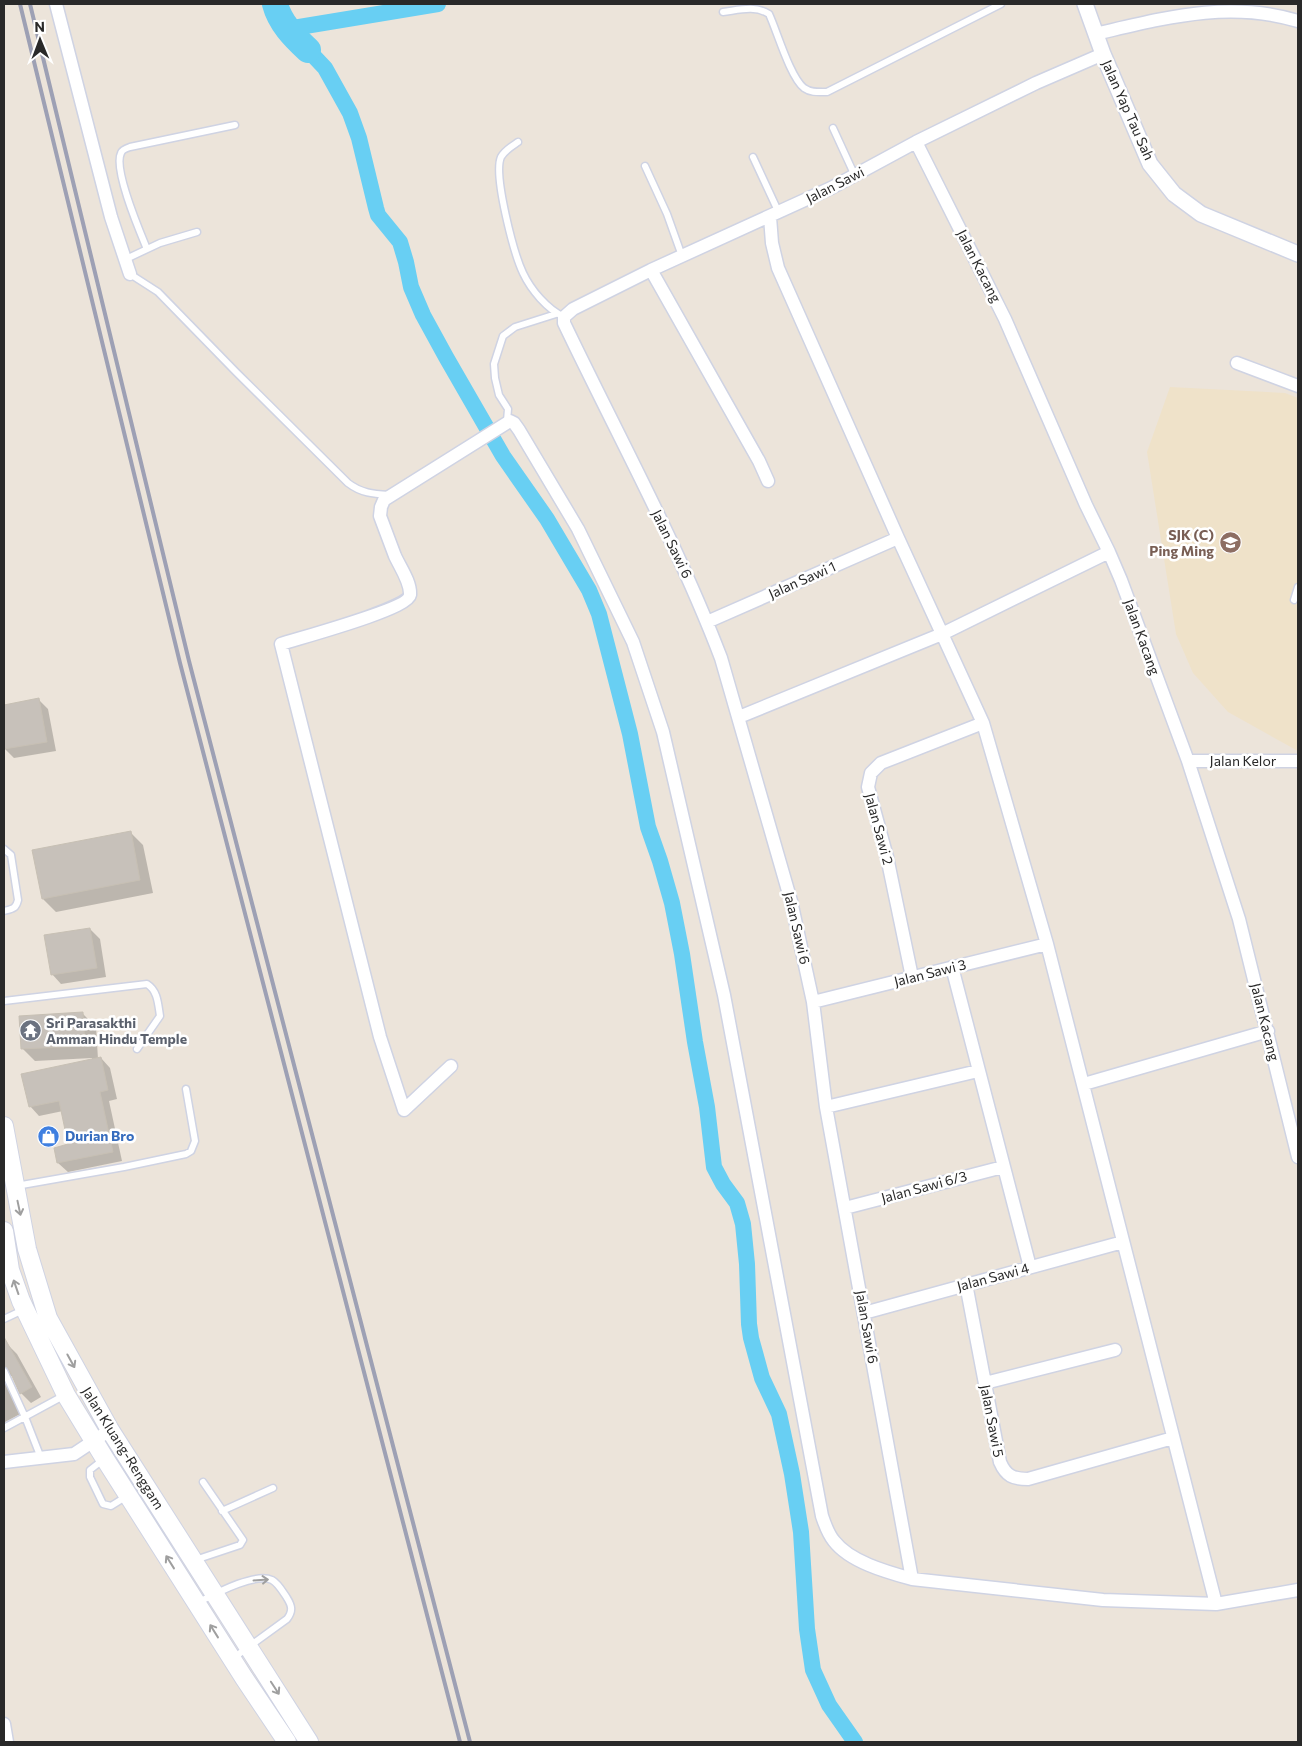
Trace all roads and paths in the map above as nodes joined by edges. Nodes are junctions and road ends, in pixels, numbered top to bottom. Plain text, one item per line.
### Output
1 (56, 4) edge
2 (1001, 4) edge
3 (1085, 4) edge
4 (723, 12) dead end
5 (1298, 21) edge
6 (1096, 34) junction
7 (1103, 54) junction
8 (235, 125) dead end
9 (833, 128) dead end
10 (518, 142) dead end
11 (916, 142) junction
12 (753, 157) dead end
13 (645, 166) dead end
14 (855, 176) junction
15 (774, 215) junction
16 (197, 232) dead end
17 (147, 249) junction
18 (1298, 254) edge
19 (682, 256) junction
20 (126, 258) junction
21 (651, 270) junction
22 (130, 274) joint
23 (562, 315) junction
24 (1237, 363) dead end
25 (1298, 386) edge
26 (503, 424) junction
27 (768, 481) dead end
28 (390, 495) junction
29 (898, 538) junction
30 (1110, 552) junction
31 (1298, 587) edge
32 (1294, 600) dead end
33 (707, 622) junction
34 (942, 634) junction
35 (739, 717) junction
36 (983, 724) junction
37 (1188, 761) junction
38 (1298, 761) edge
39 (4, 849) edge
40 (4, 911) edge
41 (1047, 944) junction
42 (952, 967) junction
43 (912, 977) junction
44 (4, 1000) edge
45 (813, 1002) junction
46 (1268, 1031) junction
47 (137, 1049) dead end
48 (451, 1066) dead end
49 (978, 1071) junction
50 (1084, 1084) junction
51 (186, 1090) dead end
52 (826, 1108) junction
53 (4, 1126) edge
54 (1298, 1157) edge
55 (1003, 1167) junction
56 (15, 1186) junction
57 (845, 1208) junction
58 (4, 1231) edge
59 (1122, 1242) junction
60 (1030, 1267) junction
61 (966, 1284) junction
62 (25, 1310) junction
63 (864, 1313) junction
64 (4, 1319) edge
65 (1115, 1350) dead end
66 (4, 1371) edge
67 (985, 1383) junction
68 (66, 1394) junction
69 (26, 1417) junction
70 (4, 1428) edge
71 (110, 1430) junction
72 (1173, 1438) junction
73 (93, 1440) junction
74 (41, 1458) junction
75 (105, 1459) junction
76 (4, 1462) edge
77 (203, 1482) dead end
78 (273, 1488) dead end
79 (128, 1495) junction
80 (222, 1511) junction
81 (194, 1561) junction
82 (912, 1579) junction
83 (1298, 1590) edge
84 (215, 1594) junction
85 (196, 1603) junction
86 (1216, 1604) junction
87 (248, 1648) junction
88 (232, 1660) junction
89 (4, 1724) edge
90 (8, 1742) edge
91 (287, 1742) edge
92 (309, 1742) edge

1 - 20 street
2 - 4 lane
3 - 6 street, Jalan Yap Tau Sah
5 - 6 street
6 - 7 street, Jalan Yap Tau Sah
7 - 11 street, Jalan Sawi
7 - 18 street, Jalan Yap Tau Sah
8 - 17 lane
9 - 14 lane
10 - 23 lane
11 - 14 street, Jalan Sawi
11 - 30 street, Jalan Kacang
12 - 15 lane
13 - 19 lane
14 - 15 street, Jalan Sawi
15 - 19 street, Jalan Sawi
15 - 29 street
16 - 17 lane
17 - 20 lane
19 - 21 street, Jalan Sawi
20 - 22 street
21 - 23 street, Jalan Sawi
21 - 27 street
22 - 28 lane
23 - 26 lane
23 - 33 street, Jalan Sawi 6
24 - 25 street
26 - 28 street
26 - 82 street
28 - 48 street
29 - 33 street, Jalan Sawi 1
29 - 34 street
30 - 34 street
30 - 37 street, Jalan Kacang
31 - 32 lane
33 - 35 street, Jalan Sawi 6
34 - 35 street
34 - 36 street
35 - 45 street, Jalan Sawi 6
36 - 41 street
36 - 43 street, Jalan Sawi 2
37 - 38 street, Jalan Kelor
37 - 46 street, Jalan Kacang
39 - 40 lane
41 - 42 street, Jalan Sawi 3
41 - 50 street
42 - 43 street, Jalan Sawi 3
42 - 49 street
43 - 45 street, Jalan Sawi 3
44 - 47 lane
45 - 52 street, Jalan Sawi 6
46 - 50 street
46 - 54 street, Jalan Kacang
49 - 52 street
49 - 55 street
50 - 59 street
51 - 56 lane
52 - 57 street, Jalan Sawi 6
53 - 56 main road, Jalan Kluang-Renggam
55 - 57 street, Jalan Sawi 6/3
55 - 60 street
56 -> 71 main road, Jalan Kluang-Renggam
57 - 63 street, Jalan Sawi 6
62 -> 58 main road, Jalan Kluang-Renggam
59 - 60 street, Jalan Sawi 4
59 - 72 street
60 - 61 street, Jalan Sawi 4
61 - 63 street, Jalan Sawi 4
61 - 67 street, Jalan Sawi 5
62 - 64 lane
62 - 68 main road, Jalan Kluang-Renggam
63 - 82 street, Jalan Sawi 6
65 - 67 street
66 - 69 lane
67 - 72 street, Jalan Sawi 5
68 - 69 lane
68 - 73 main road, Jalan Kluang-Renggam
69 - 70 lane
69 - 74 lane
71 - 73 street
71 - 81 main road, Jalan Kluang-Renggam
72 - 86 street
73 - 74 street
73 - 75 main road, Jalan Kluang-Renggam
74 - 76 street
75 - 79 main road, Jalan Kluang-Renggam
75 - 79 lane
77 - 80 lane
78 - 80 lane
85 -> 79 main road, Jalan Kluang-Renggam
80 - 81 lane
81 - 84 main road, Jalan Kluang-Renggam
82 - 86 street
83 - 86 street
84 - 85 lane
84 - 87 main road, Jalan Kluang-Renggam
84 -> 87 lane
88 -> 85 main road, Jalan Kluang-Renggam
87 - 88 lane
87 -> 92 main road, Jalan Kluang-Renggam
88 - 91 main road, Jalan Kluang-Renggam
89 - 90 street

